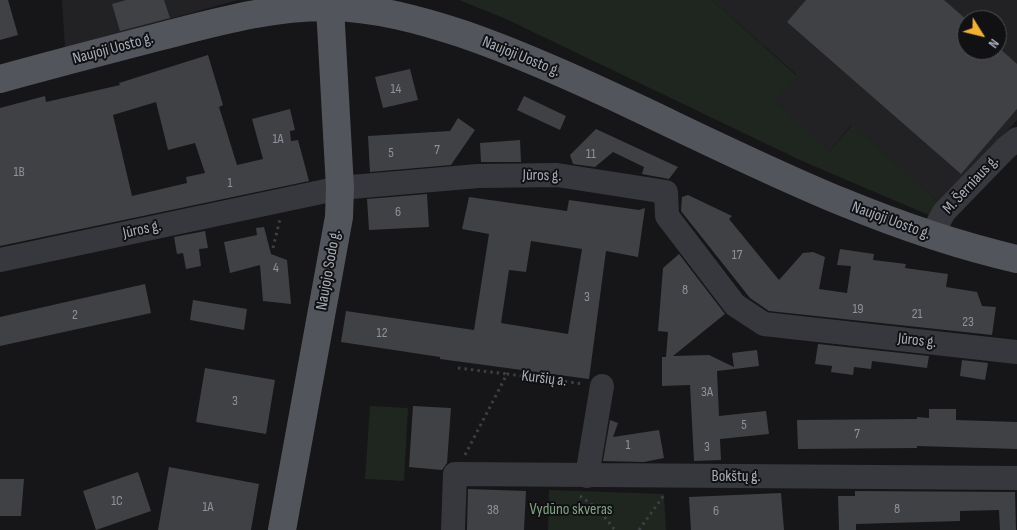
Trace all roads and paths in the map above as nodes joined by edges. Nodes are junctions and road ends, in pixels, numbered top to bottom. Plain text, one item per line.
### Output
1 (330, 7) junction
2 (0, 78) edge
3 (1017, 139) edge
4 (340, 188) junction
5 (282, 201) junction
6 (931, 236) junction
7 (273, 248) dead end
8 (1017, 259) edge
9 (0, 260) edge
10 (1017, 352) edge
11 (458, 368) dead end
12 (507, 374) junction
13 (602, 386) joint
14 (455, 474) junction
15 (562, 475) junction
16 (587, 476) junction
17 (678, 476) junction
18 (1017, 478) edge
19 (282, 530) edge
20 (453, 530) edge
21 (615, 530) edge
22 (639, 530) edge

1 - 2 main road, Naujoji Uosto g.
1 - 4 main road, Naujojo Sodo g.
1 - 6 main road, Naujoji Uosto g.
3 - 6 street, M. Šerniaus g.
4 - 5 street, Jūros g.
4 - 10 street, Jūros g.
4 - 19 main road, Naujojo Sodo g.
5 - 7 path
5 - 9 street, Jūros g.
6 - 8 main road, Naujoji Uosto g.
11 - 12 path
12 - 13 path, Kuršių a.
12 - 14 path, Kuršių a.
13 - 16 street
14 - 15 street, Bokštų g.
14 - 20 street
15 - 16 street, Bokštų g.
15 - 21 path
16 - 17 street, Bokštų g.
17 - 18 street, Bokštų g.
17 - 22 path

